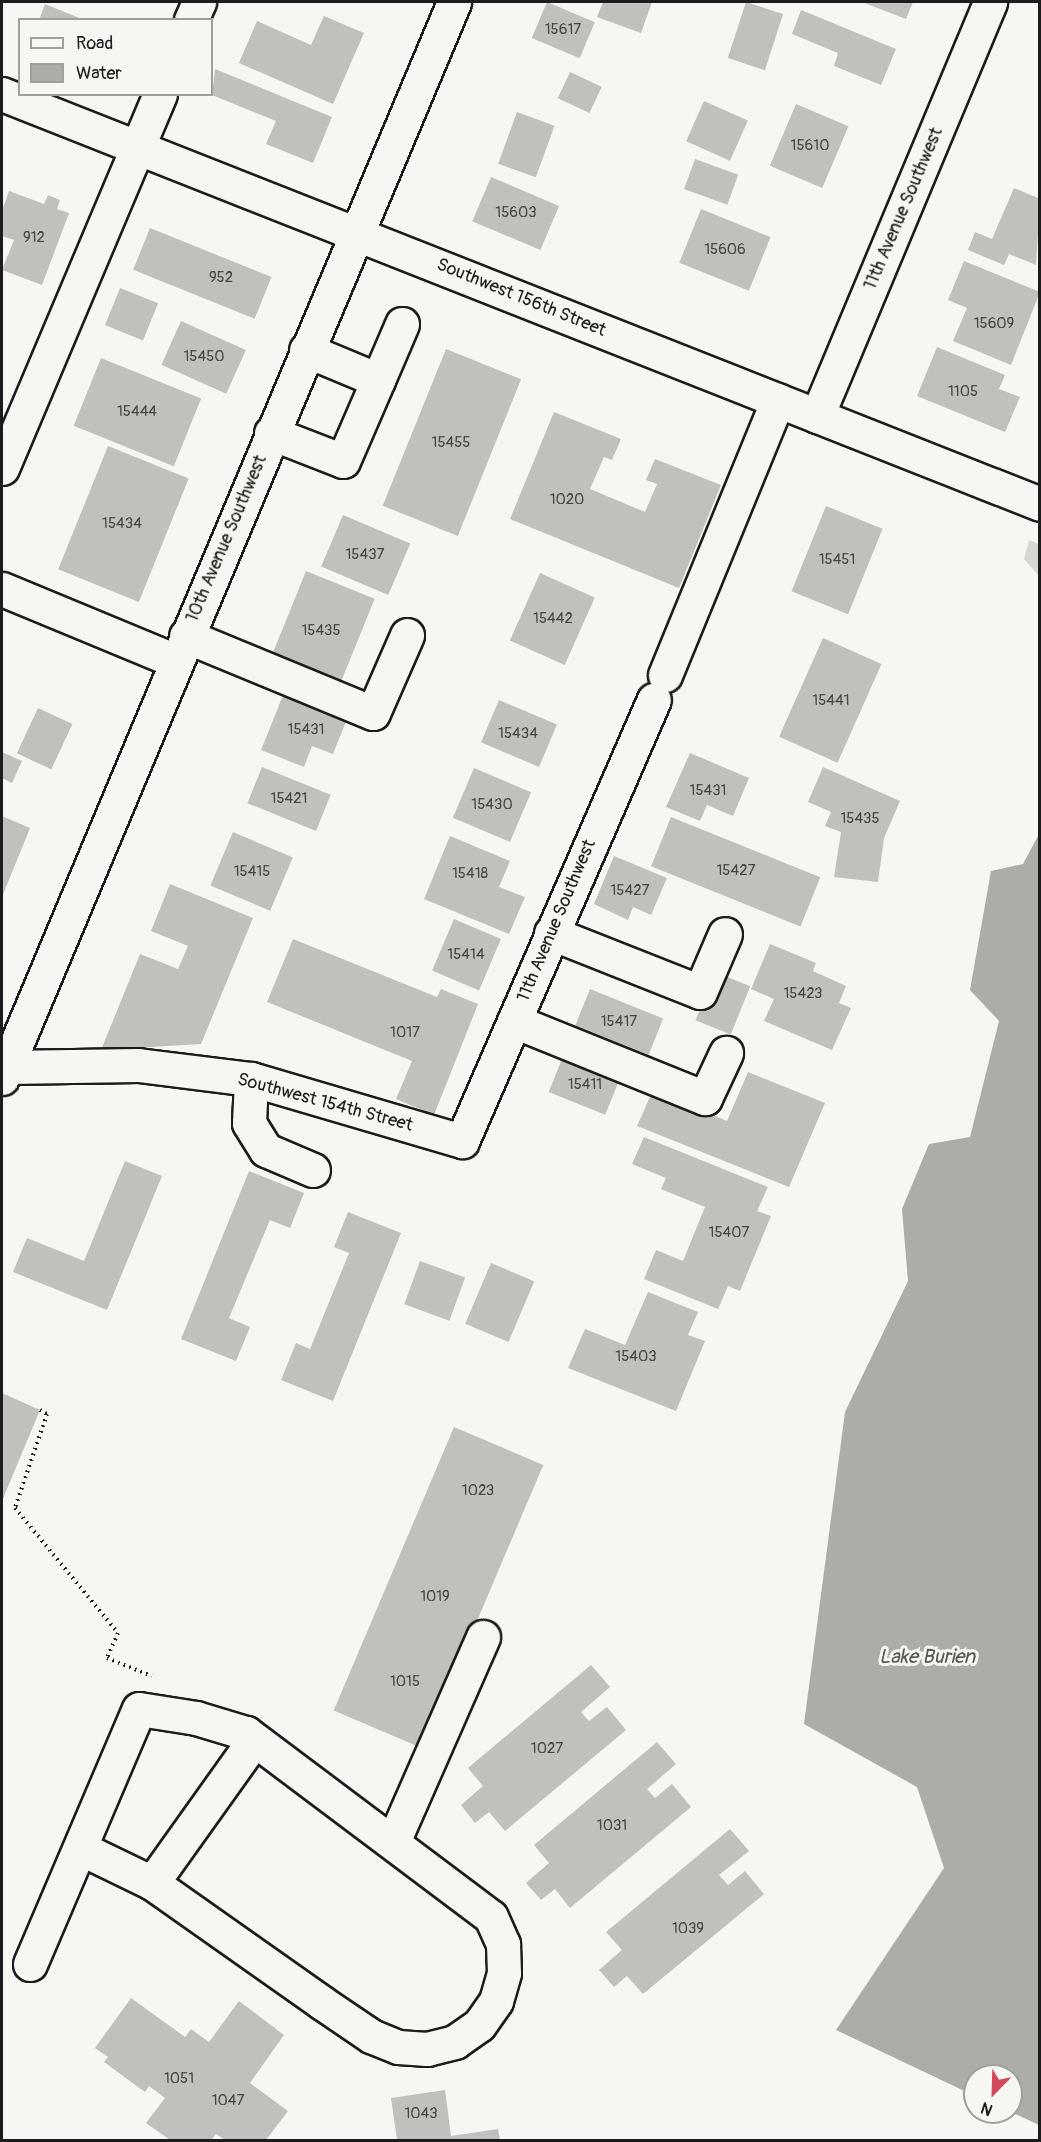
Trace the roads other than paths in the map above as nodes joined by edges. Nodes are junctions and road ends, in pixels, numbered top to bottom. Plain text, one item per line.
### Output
1 (199, 2) edge
2 (454, 2) edge
3 (990, 2) edge
4 (192, 18) edge
5 (2, 94) edge
6 (159, 96) edge
7 (138, 148) junction
8 (355, 232) junction
9 (402, 324) dead end
10 (306, 350) junction
11 (378, 380) junction
12 (778, 400) junction
13 (817, 416) junction
14 (271, 433) junction
15 (2, 468) edge
16 (1040, 504) edge
17 (2, 589) edge
18 (406, 635) dead end
19 (181, 649) junction
20 (551, 933) junction
21 (724, 934) dead end
22 (514, 1021) junction
23 (726, 1053) dead end
24 (4, 1072) edge
25 (251, 1079) junction
26 (462, 1142) joint
27 (314, 1170) dead end
28 (483, 1636) dead end
29 (246, 1733) junction
30 (393, 1842) junction
31 (82, 1849) junction
32 (152, 1883) junction
33 (30, 1964) dead end

1 - 4 street
2 - 8 street, 10th Avenue Southwest
3 - 13 street, 11th Avenue Southwest
5 - 7 street, Southwest 156th Street
6 - 7 street
7 - 8 street, Southwest 156th Street
7 - 15 street
8 - 10 street, 10th Avenue Southwest
8 - 12 street, Southwest 156th Street
9 - 11 street
10 - 11 street
10 - 14 street, 10th Avenue Southwest
11 - 14 street
12 - 13 street, Southwest 156th Street
12 - 20 street, 11th Avenue Southwest
13 - 16 street, Southwest 156th Street
14 - 19 street, 10th Avenue Southwest
17 - 19 street
18 - 19 street
19 - 24 street, 10th Avenue Southwest
20 - 21 street
20 - 22 street, 11th Avenue Southwest
22 - 23 street
22 - 26 street, 11th Avenue Southwest
24 - 25 street, Southwest 154th Street
25 - 26 street, Southwest 154th Street
25 - 27 street
28 - 30 street
29 - 30 street
29 - 31 street
29 - 32 street
30 - 32 street
31 - 32 street
31 - 33 street

